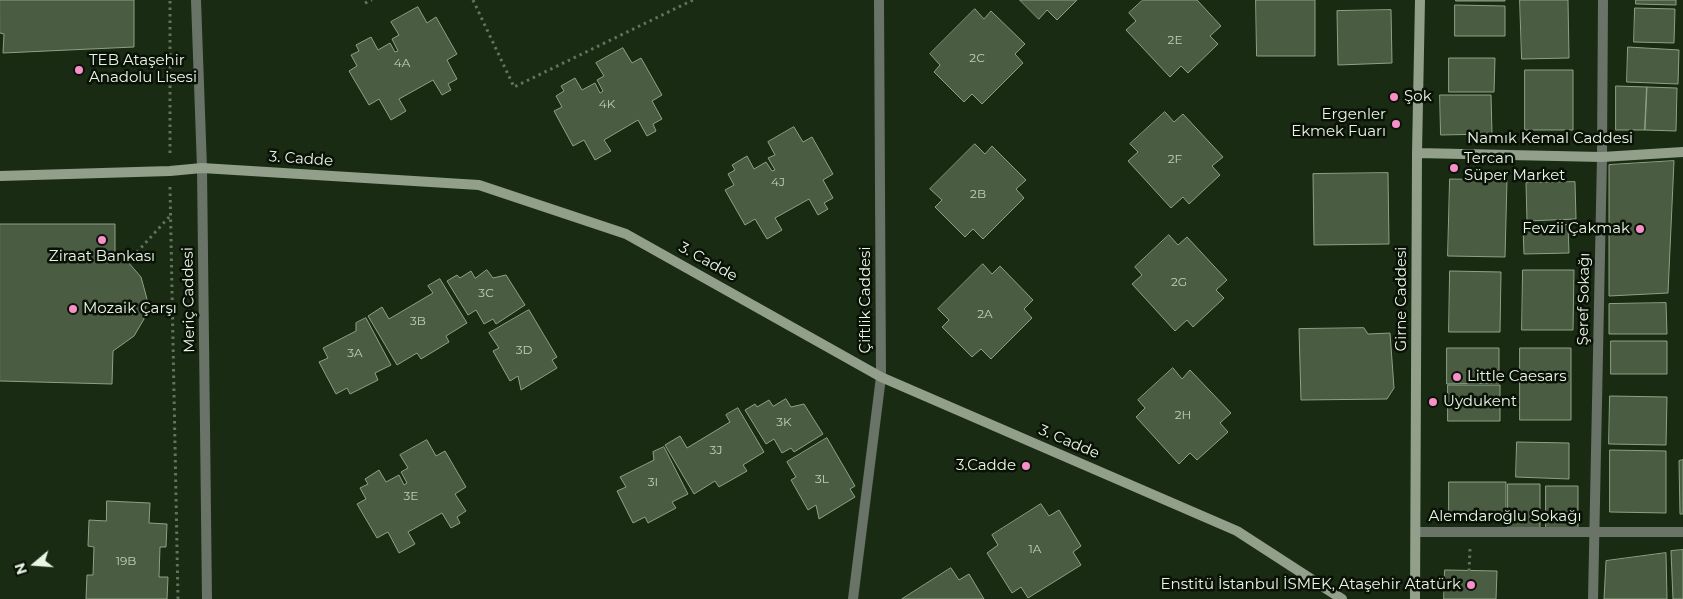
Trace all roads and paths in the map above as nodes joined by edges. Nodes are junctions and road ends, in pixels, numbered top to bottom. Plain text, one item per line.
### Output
1 (170, 0) edge
2 (196, 0) edge
3 (372, 0) edge
4 (473, 0) edge
5 (693, 0) edge
6 (879, 0) edge
7 (1420, 0) edge
8 (1602, 0) edge
9 (365, 3) dead end
10 (1683, 152) edge
11 (1418, 153) junction
12 (1602, 157) junction
13 (202, 168) junction
14 (170, 171) junction
15 (0, 176) edge
16 (170, 215) junction
17 (128, 262) dead end
18 (881, 377) junction
19 (1416, 532) junction
20 (1595, 532) junction
21 (1683, 532) edge
22 (1470, 548) dead end
23 (1469, 571) dead end
24 (178, 599) edge
25 (207, 599) edge
26 (853, 599) edge
27 (1342, 599) edge
28 (1416, 599) edge
29 (1593, 599) edge

1 - 14 path
2 - 13 street, Meriç Caddesi
3 - 9 path
4 - 5 path
6 - 18 street, Çiftlik Caddesi
7 - 11 street, Girne Caddesi
8 - 12 street, Şeref Sokağı
10 - 12 street, Namık Kemal Caddesi
11 - 12 street, Namık Kemal Caddesi
11 - 19 street, Girne Caddesi
12 - 20 street, Şeref Sokağı
13 - 14 street, 3. Cadde
13 - 18 street, 3. Cadde
13 - 25 street, Meriç Caddesi
14 - 15 street, 3. Cadde
14 - 16 path
16 - 17 path
16 - 24 path
18 - 26 street, Çiftlik Caddesi
18 - 27 street, 3. Cadde
19 - 20 street, Alemdaroğlu Sokağı
19 - 28 street, Girne Caddesi
20 - 21 street, Alemdaroğlu Sokağı
20 - 29 street, Şeref Sokağı
22 - 23 path

